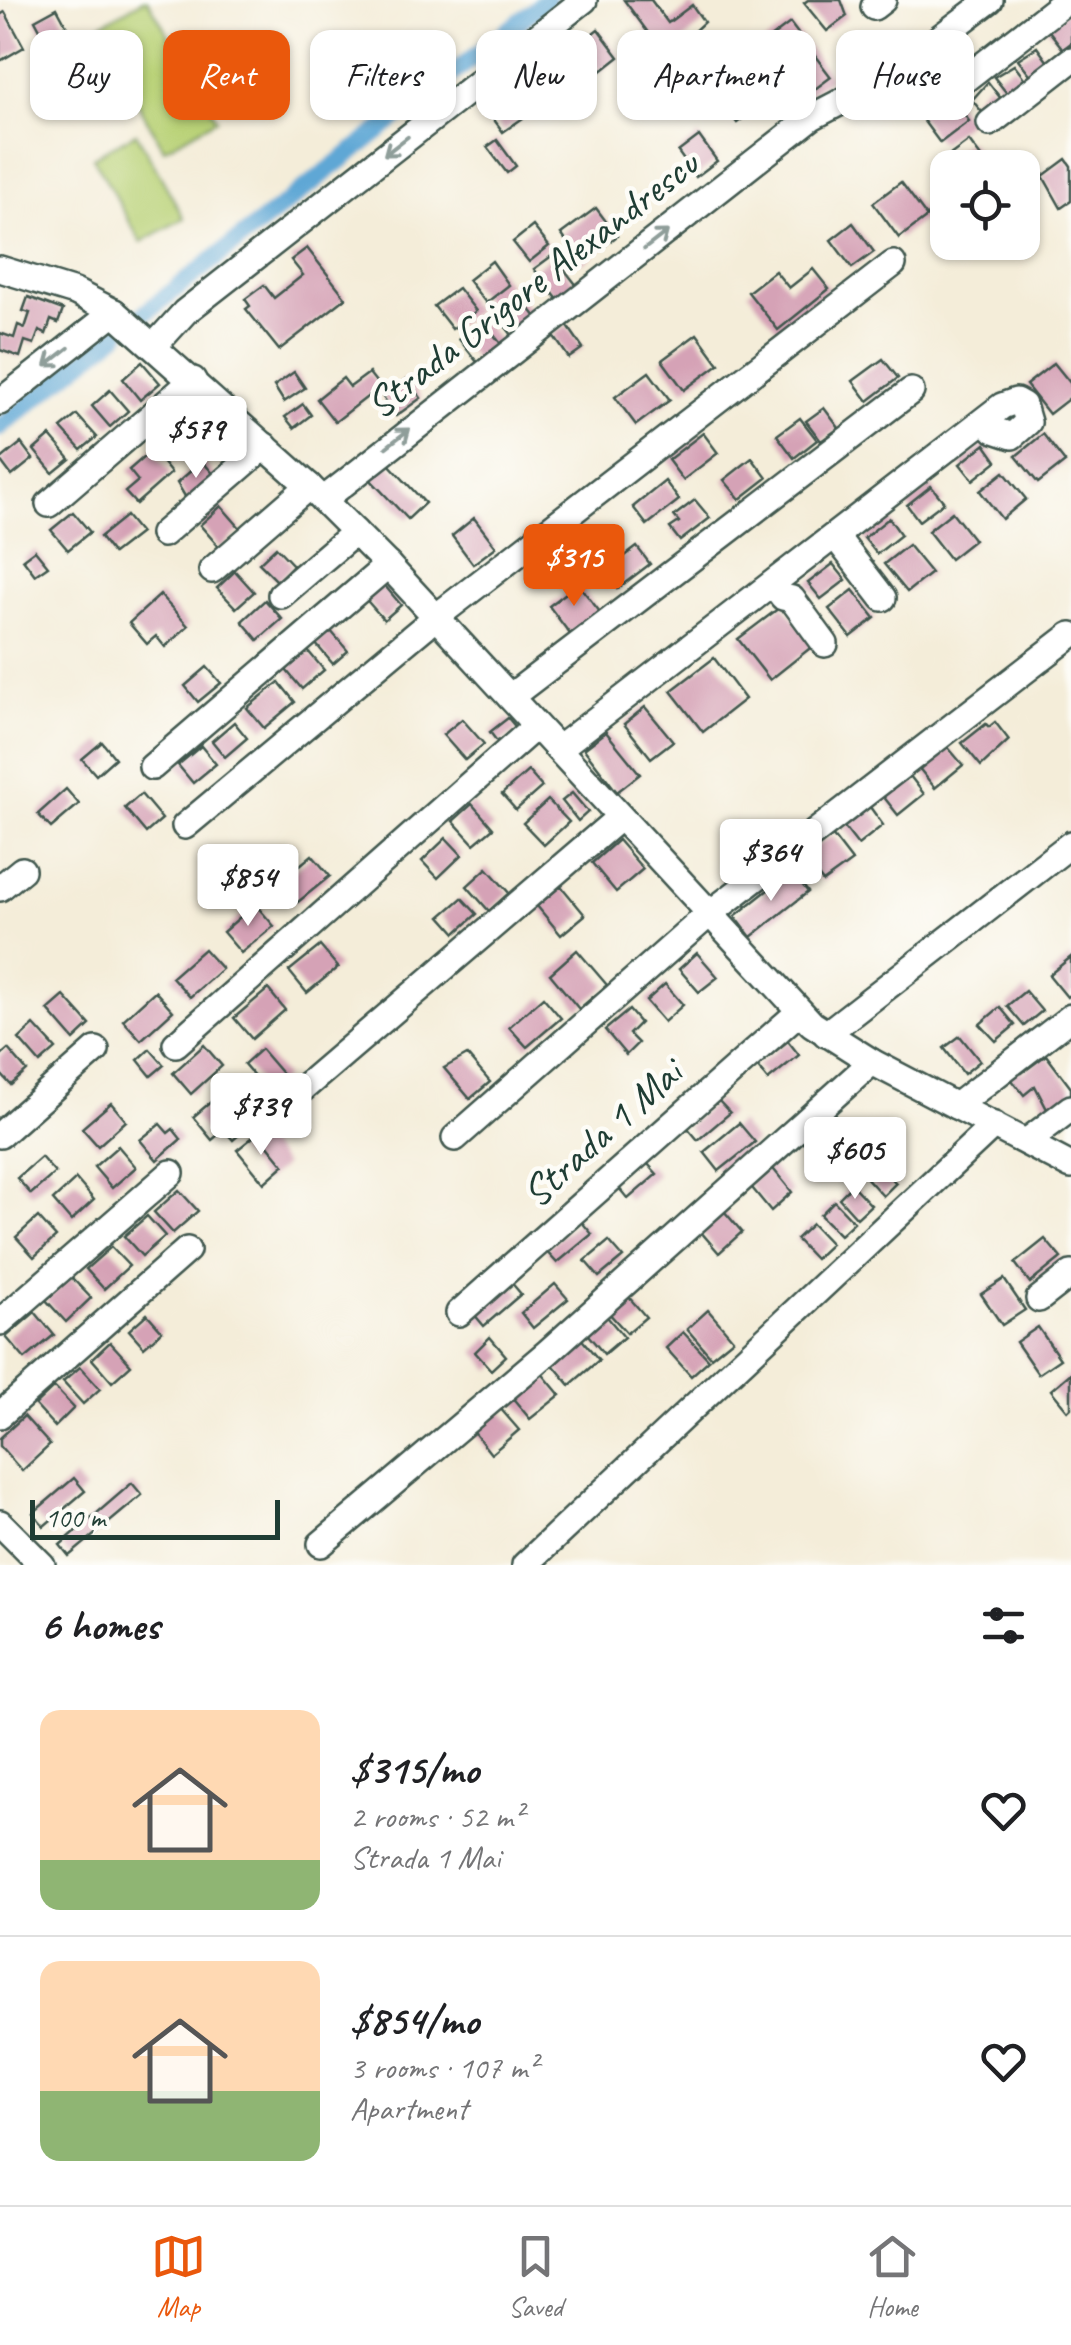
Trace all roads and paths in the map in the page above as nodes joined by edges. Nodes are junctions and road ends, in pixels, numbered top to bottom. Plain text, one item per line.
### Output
1 (584, 0) edge
2 (990, 0) edge
3 (1067, 0) edge
4 (1071, 60) edge
5 (974, 72) edge
6 (990, 124) dead end
7 (893, 264) dead end
8 (0, 270) edge
9 (114, 312) junction
10 (154, 345) junction
11 (193, 380) junction
12 (911, 392) dead end
13 (0, 402) edge
14 (986, 419) dead end
15 (265, 446) junction
16 (316, 493) junction
17 (49, 504) dead end
18 (355, 532) junction
19 (162, 534) dead end
20 (836, 537) junction
21 (388, 566) junction
22 (212, 570) dead end
23 (774, 585) junction
24 (281, 595) dead end
25 (883, 598) dead end
26 (436, 617) junction
27 (1071, 634) edge
28 (825, 644) dead end
29 (510, 698) junction
30 (536, 726) junction
31 (558, 749) junction
32 (152, 767) dead end
33 (620, 817) junction
34 (185, 826) dead end
35 (1071, 844) edge
36 (22, 870) dead end
37 (0, 888) edge
38 (708, 916) junction
39 (798, 1012) junction
40 (1071, 1017) edge
41 (826, 1034) junction
42 (176, 1044) dead end
43 (96, 1050) dead end
44 (872, 1062) junction
45 (956, 1106) junction
46 (280, 1108) dead end
47 (1071, 1108) edge
48 (994, 1125) junction
49 (0, 1135) edge
50 (455, 1138) dead end
51 (1026, 1142) junction
52 (1071, 1166) edge
53 (171, 1174) dead end
54 (187, 1250) dead end
55 (1071, 1274) edge
56 (1039, 1299) dead end
57 (459, 1314) dead end
58 (0, 1322) edge
59 (0, 1416) edge
60 (0, 1522) edge
61 (321, 1544) dead end
62 (42, 1565) edge
63 (525, 1565) edge

1 -> 10 street
16 -> 2 street, Strada Grigore Alexandrescu
3 - 5 street
4 - 6 street
7 - 26 street
8 - 9 street
9 - 10 street
9 -> 13 street
10 - 11 street
11 - 15 street
11 - 17 street
12 - 29 street
14 - 20 street
15 - 16 street
15 - 19 street
16 - 18 street
16 - 22 street
18 - 21 street
18 - 24 street
20 - 23 street
20 - 25 street
21 - 26 street
21 - 32 street
23 - 28 street
23 - 31 street
26 - 29 street
26 - 34 street
27 - 38 street
29 - 30 street
30 - 31 street
30 - 42 street
31 - 33 street
33 - 38 street
33 - 46 street
35 - 41 street
36 - 37 street
38 - 39 street
38 - 50 street
39 - 41 street
39 - 57 street, Strada 1 Mai
40 - 45 street
41 - 44 street
43 - 49 street
44 - 45 street
44 - 61 street
45 - 48 street
47 - 51 street
48 - 51 street
48 - 63 street
51 - 52 street
53 - 58 street
54 - 59 street
55 - 56 street
60 - 62 street

